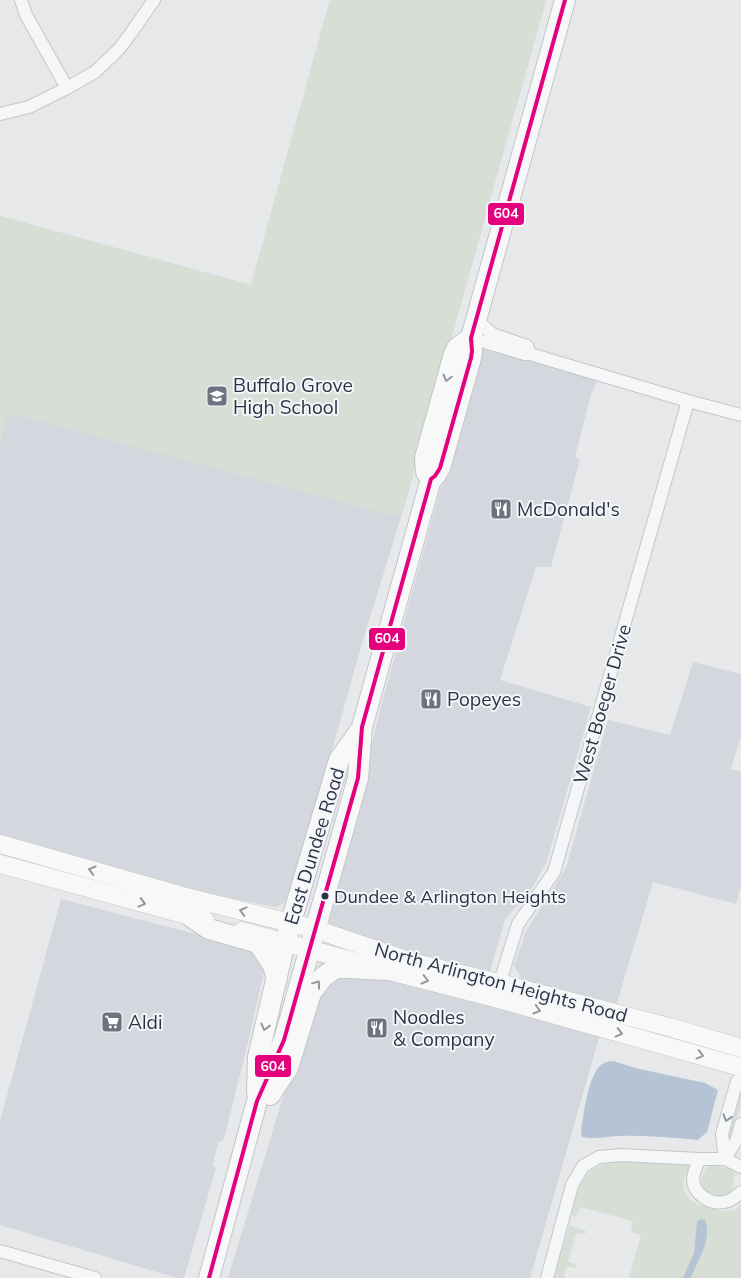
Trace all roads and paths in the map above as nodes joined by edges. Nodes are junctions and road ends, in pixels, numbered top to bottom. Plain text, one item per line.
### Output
1 (21, 0) edge
2 (154, 0) edge
3 (565, 0) edge
4 (67, 88) junction
5 (0, 114) edge
6 (476, 318) junction
7 (471, 338) junction
8 (530, 354) junction
9 (688, 400) junction
10 (741, 415) edge
11 (362, 727) junction
12 (0, 844) edge
13 (0, 864) edge
14 (191, 917) junction
15 (291, 923) junction
16 (315, 929) junction
17 (285, 942) junction
18 (309, 950) junction
19 (386, 970) junction
20 (277, 979) junction
21 (497, 990) junction
22 (741, 1048) edge
23 (741, 1066) edge
24 (741, 1078) edge
25 (257, 1101) junction
26 (252, 1121) junction
27 (741, 1124) edge
28 (699, 1159) junction
29 (725, 1159) junction
30 (741, 1167) edge
31 (741, 1192) edge
32 (0, 1251) edge
33 (95, 1278) edge
34 (209, 1278) edge
35 (547, 1278) edge

1 - 4 street
2 - 4 street
3 - 6 main road, East Dundee Road
4 - 5 street
6 - 7 main road, East Dundee Road
6 - 8 street
7 - 8 street
7 - 11 main road, East Dundee Road
8 - 9 street
9 - 10 street
9 - 21 street, West Boeger Drive
11 - 15 main road, East Dundee Road
11 - 16 main road, East Dundee Road
15 -> 12 main road, North Arlington Heights Road
13 -> 14 main road, North Arlington Heights Road
14 - 17 main road, North Arlington Heights Road
14 - 20 main road
15 - 16 main road, North Arlington Heights Road
15 - 17 main road, East Dundee Road
16 - 18 main road, East Dundee Road
16 - 21 main road, North Arlington Heights Road
17 - 18 main road, North Arlington Heights Road
17 - 20 main road, East Dundee Road
18 - 19 main road, North Arlington Heights Road
18 - 25 main road, East Dundee Road
19 -> 21 main road, North Arlington Heights Road
26 -> 19 main road
20 -> 25 main road, East Dundee Road
21 - 22 main road, North Arlington Heights Road
21 -> 23 main road, North Arlington Heights Road
24 -> 29 street
25 - 26 main road
26 - 34 main road
27 - 29 street
28 - 29 street
28 - 31 street
28 - 35 street
29 - 30 street
32 - 33 street

